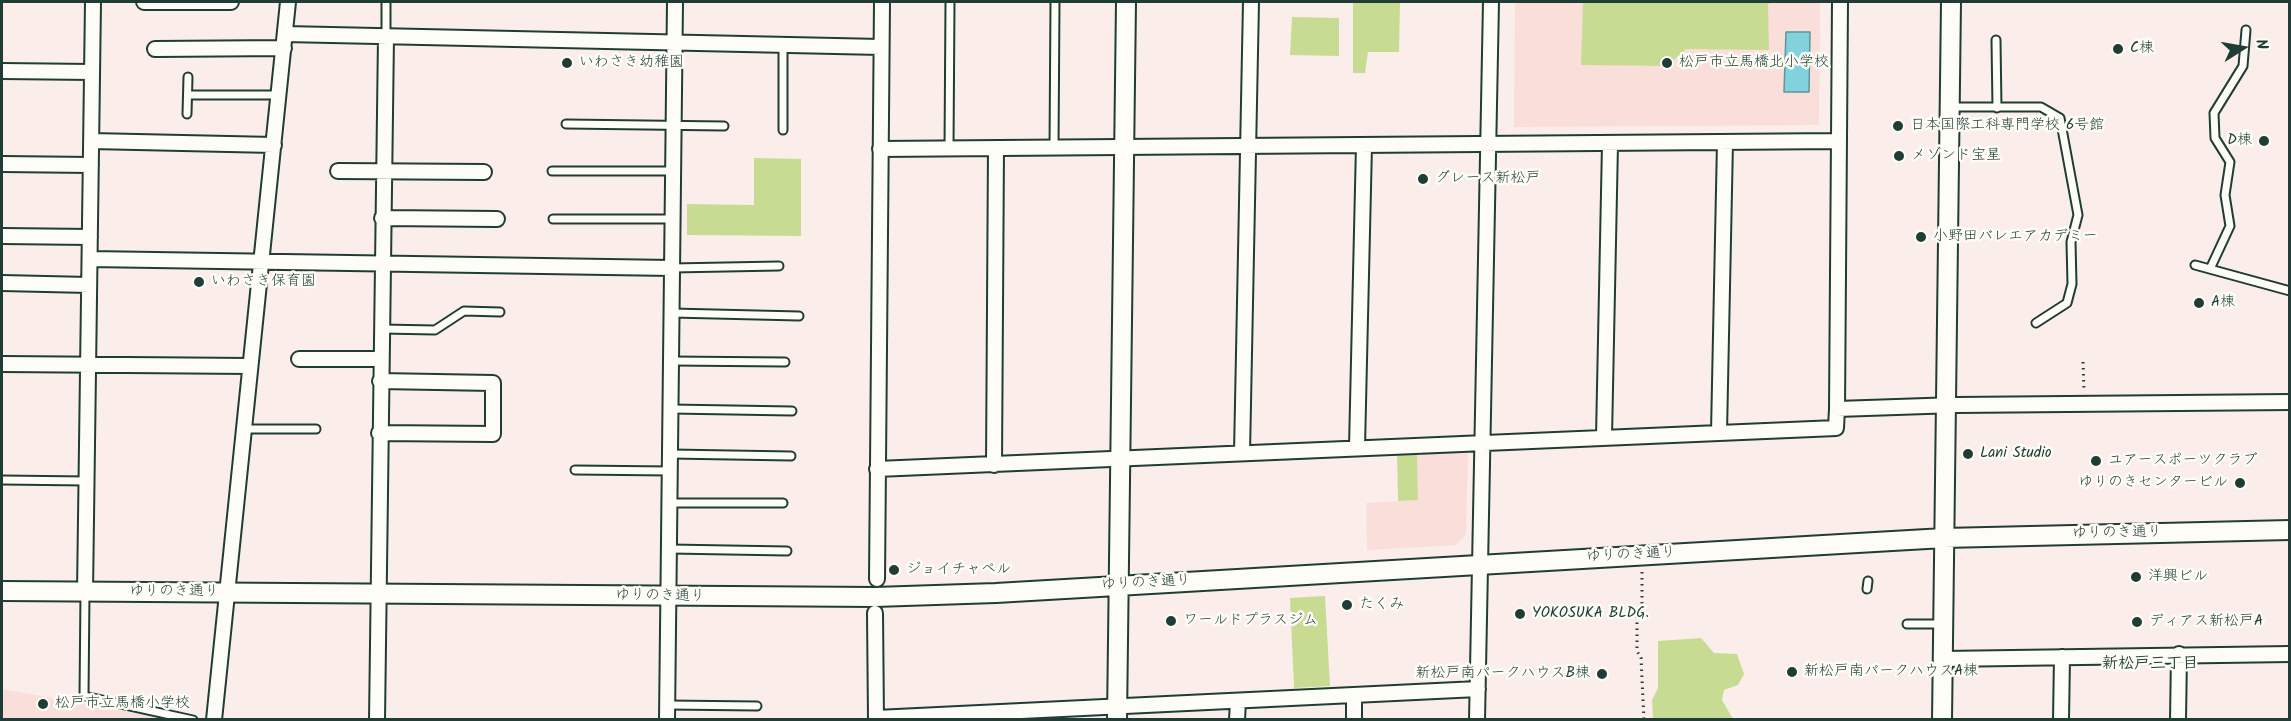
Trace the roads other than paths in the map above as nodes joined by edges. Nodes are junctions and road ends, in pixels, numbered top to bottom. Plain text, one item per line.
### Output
1 (93, 2) edge
2 (144, 2) edge
3 (231, 2) edge
4 (288, 2) edge
5 (386, 2) edge
6 (675, 2) edge
7 (882, 2) edge
8 (950, 2) edge
9 (1055, 2) edge
10 (1126, 2) edge
11 (1251, 2) edge
12 (1491, 2) edge
13 (1840, 2) edge
14 (1951, 2) edge
15 (2246, 30) dead end
16 (386, 37) junction
17 (1995, 40) dead end
18 (284, 41) junction
19 (674, 43) junction
20 (783, 46) junction
21 (881, 47) junction
22 (155, 49) dead end
23 (2, 71) edge
24 (92, 72) junction
25 (188, 77) dead end
26 (188, 95) junction
27 (279, 95) junction
28 (1950, 107) junction
29 (1997, 108) junction
30 (188, 114) dead end
31 (566, 124) dead end
32 (674, 126) junction
33 (724, 126) dead end
34 (783, 130) dead end
35 (91, 141) junction
36 (1838, 141) junction
37 (1725, 142) junction
38 (1488, 144) junction
39 (1610, 144) junction
40 (274, 145) junction
41 (1364, 145) junction
42 (1124, 147) junction
43 (1248, 147) junction
44 (996, 148) junction
45 (1054, 148) junction
46 (880, 149) junction
47 (949, 149) junction
48 (2, 164) edge
49 (91, 165) junction
50 (338, 171) dead end
51 (383, 171) junction
52 (552, 171) dead end
53 (673, 171) junction
54 (484, 172) dead end
55 (382, 218) junction
56 (497, 219) dead end
57 (553, 219) dead end
58 (673, 219) junction
59 (2, 236) edge
60 (90, 237) junction
61 (90, 259) junction
62 (261, 262) junction
63 (381, 264) junction
64 (2195, 265) dead end
65 (779, 266) dead end
66 (672, 268) junction
67 (2210, 269) junction
68 (2, 284) edge
69 (89, 285) junction
70 (2289, 291) edge
71 (500, 312) dead end
72 (672, 313) junction
73 (799, 316) dead end
74 (2036, 322) dead end
75 (382, 329) junction
76 (299, 359) dead end
77 (381, 359) junction
78 (671, 361) junction
79 (785, 362) dead end
80 (2, 364) edge
81 (88, 366) junction
82 (250, 366) junction
83 (380, 381) junction
84 (2289, 402) edge
85 (1946, 405) junction
86 (671, 409) junction
87 (1837, 409) junction
88 (792, 411) dead end
89 (244, 429) junction
90 (316, 429) dead end
91 (1719, 432) junction
92 (379, 433) junction
93 (1604, 437) junction
94 (1483, 443) junction
95 (1357, 447) junction
96 (1242, 453) junction
97 (670, 454) junction
98 (791, 456) dead end
99 (1120, 459) junction
100 (994, 465) junction
101 (877, 469) junction
102 (574, 470) dead end
103 (670, 471) junction
104 (2, 480) edge
105 (87, 481) junction
106 (670, 502) junction
107 (783, 502) dead end
108 (2289, 530) edge
109 (1944, 538) junction
110 (670, 549) junction
111 (787, 551) dead end
112 (1481, 565) junction
113 (877, 579) dead end
114 (1119, 586) junction
115 (2, 591) edge
116 (85, 592) junction
117 (228, 592) junction
118 (378, 593) junction
119 (669, 598) junction
120 (875, 613) dead end
121 (1907, 624) dead end
122 (1943, 624) junction
123 (2179, 654) junction
124 (2289, 654) edge
125 (2062, 657) junction
126 (1943, 659) junction
127 (1478, 689) junction
128 (1354, 694) junction
129 (1238, 701) junction
130 (668, 705) junction
131 (757, 706) dead end
132 (1117, 713) edge
133 (998, 715) edge
134 (876, 719) edge
135 (192, 720) edge
136 (214, 720) edge
137 (377, 720) edge
138 (668, 720) edge
139 (1238, 720) edge
140 (1354, 720) edge
141 (1478, 720) edge
142 (1942, 720) edge
143 (2061, 720) edge
144 (2178, 720) edge

1 - 24 street
2 - 3 street
4 - 18 street
5 - 16 lane
6 - 19 street
7 - 21 street
8 - 47 lane
9 - 45 lane
10 - 42 street
11 - 43 street
12 - 38 street
13 - 36 street
14 - 28 street
15 - 67 lane
16 - 18 street
16 - 19 street
16 - 51 street
17 - 29 lane
18 - 22 street
18 - 27 street
19 - 20 street
19 - 32 street
20 - 21 street
20 - 34 lane
21 - 46 street
23 - 24 street
24 - 35 street
25 - 26 lane
26 - 27 lane
26 - 30 lane
27 - 40 street
28 - 29 lane
28 - 85 street
29 - 74 lane
31 - 32 lane
32 - 33 lane
32 - 53 street
35 - 40 street
35 - 49 street
36 - 37 street
36 - 87 street
37 - 39 street
37 - 91 street
38 - 39 street
38 - 41 street
38 - 94 street
39 - 93 street
40 - 62 street
41 - 43 street
41 - 95 street
42 - 43 street
42 - 45 street
42 - 99 street
43 - 96 street
44 - 45 street
44 - 47 street
44 - 100 street
46 - 47 street
46 - 101 street
48 - 49 street
49 - 60 street
50 - 51 street
51 - 54 street
51 - 55 street
52 - 53 lane
53 - 58 street
55 - 56 street
55 - 63 street
57 - 58 lane
58 - 66 street
59 - 60 street
60 - 61 street
61 - 62 street
61 - 69 street
62 - 63 street
62 - 82 street
63 - 66 street
63 - 75 street
64 - 67 lane
65 - 66 lane
66 - 72 street
67 - 70 lane
68 - 69 street
69 - 81 street
71 - 75 lane
72 - 73 lane
72 - 78 street
75 - 77 street
76 - 77 street
77 - 83 street
78 - 79 lane
78 - 86 street
80 - 81 street
81 - 82 street
81 - 105 street
82 - 89 street
83 - 92 street
83 - 92 street
84 - 85 street
85 - 87 street
85 - 109 street
86 - 88 lane
86 - 97 street
87 - 91 street
89 - 90 lane
89 - 117 street
91 - 93 street
92 - 118 street
93 - 94 street
94 - 95 street
94 - 112 street
95 - 96 street
96 - 99 street
97 - 98 lane
97 - 103 street
99 - 100 street
99 - 114 street
100 - 101 street
101 - 113 street
102 - 103 lane
103 - 106 street
104 - 105 lane
105 - 116 street
106 - 107 lane
106 - 110 street
108 - 109 street, ゆりのき通り
109 - 112 street, ゆりのき通り
109 - 122 street
110 - 111 lane
110 - 119 street
112 - 114 street, ゆりのき通り
112 - 127 street
114 - 119 street, ゆりのき通り
114 - 132 street
115 - 116 street, ゆりのき通り
116 - 117 street, ゆりのき通り
116 - 135 lane
117 - 118 street, ゆりのき通り
117 - 136 street
118 - 119 street, ゆりのき通り
118 - 137 street
119 - 130 street
120 - 134 street
121 - 122 lane
122 - 126 street
123 - 124 street
123 - 125 street
123 - 144 street
125 - 126 street
125 - 143 street
126 - 142 street
127 - 128 street
127 - 141 street
128 - 129 street
128 - 140 street
129 - 132 street
129 - 139 street
130 - 131 lane
130 - 138 street
132 - 133 street
133 - 134 street

